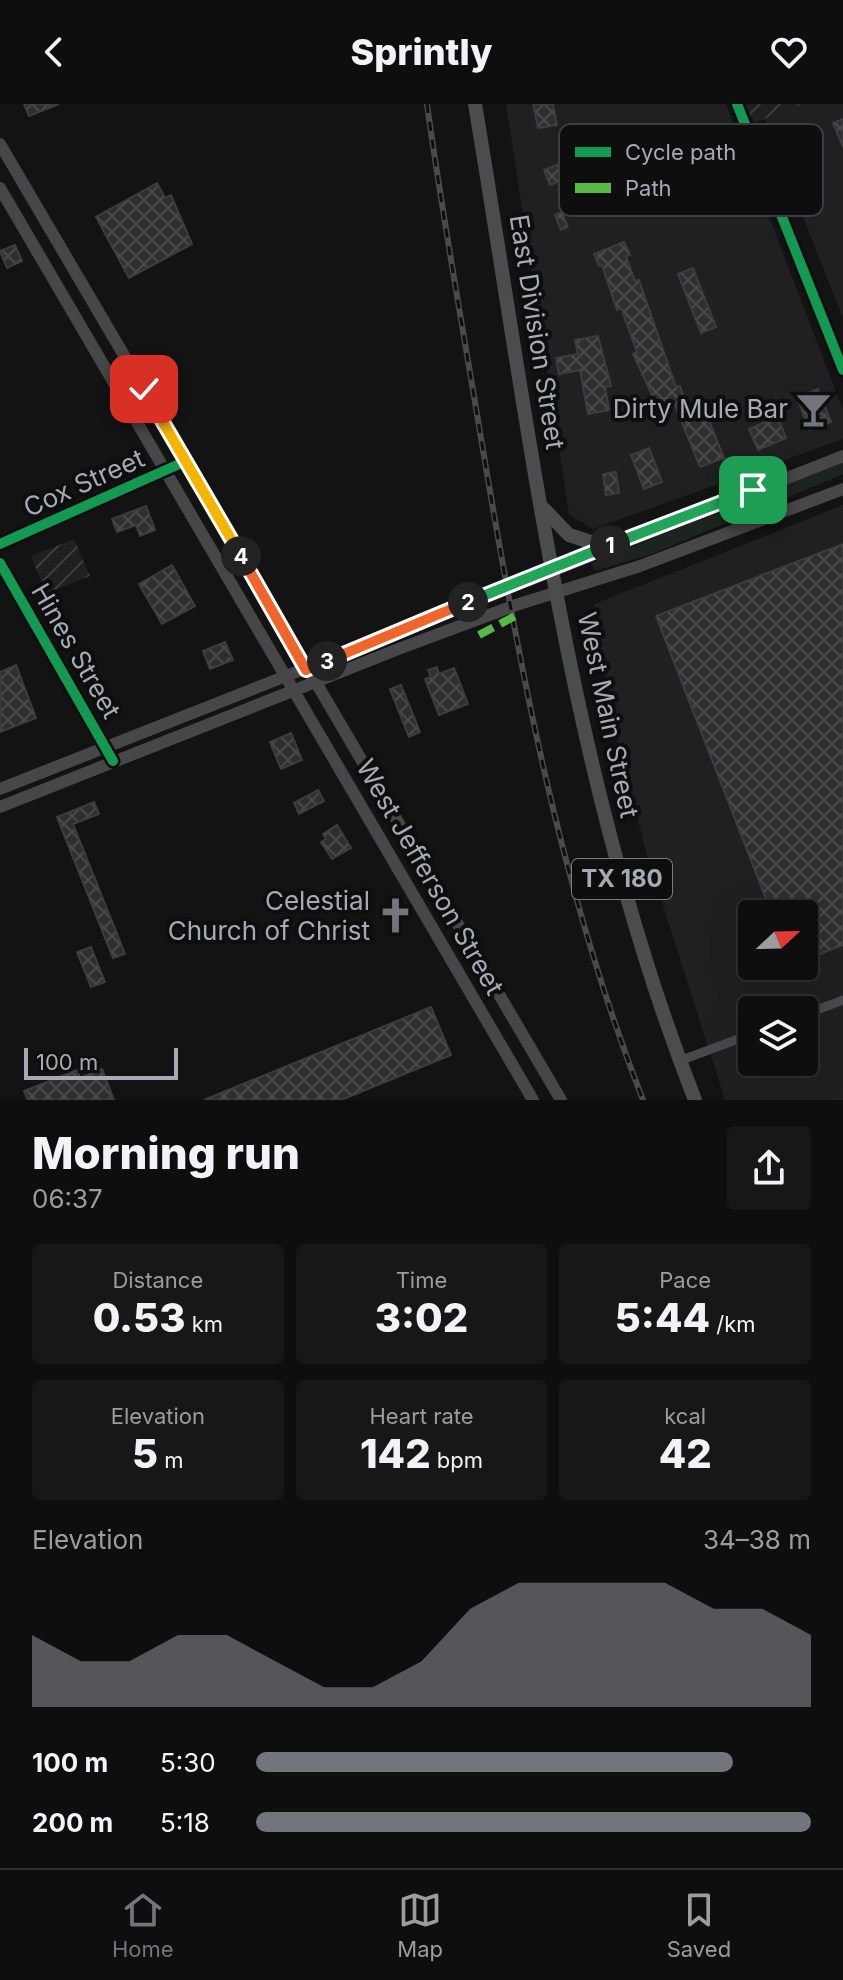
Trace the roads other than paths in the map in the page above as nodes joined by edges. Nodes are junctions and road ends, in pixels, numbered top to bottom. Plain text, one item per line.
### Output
1 (475, 104) edge
2 (737, 104) edge
3 (745, 124) edge
4 (0, 144) edge
5 (0, 162) edge
6 (14, 167) junction
7 (0, 188) edge
8 (782, 216) edge
9 (23, 227) junction
10 (83, 286) junction
11 (843, 370) edge
12 (843, 456) edge
13 (186, 461) junction
14 (165, 472) junction
15 (843, 489) edge
16 (542, 508) junction
17 (0, 544) edge
18 (606, 547) junction
19 (0, 563) edge
20 (552, 568) junction
21 (557, 591) junction
22 (306, 670) junction
23 (287, 677) junction
24 (314, 683) junction
25 (295, 690) junction
26 (106, 746) junction
27 (113, 761) junction
28 (0, 789) edge
29 (384, 799) junction
30 (0, 807) edge
31 (365, 809) junction
32 (462, 931) junction
33 (444, 943) junction
34 (843, 1000) edge
35 (818, 1010) edge
36 (738, 1039) edge
37 (679, 1061) junction
38 (533, 1100) edge
39 (561, 1100) edge
40 (695, 1100) edge

1 - 16 main road, East Division Street / TX 180
2 - 3 street
4 - 6 main road
5 - 6 main road
6 - 10 main road
7 - 9 main road, West Jefferson Street
8 - 11 street
9 - 10 main road
9 - 14 main road, West Jefferson Street
10 - 13 main road, West Jefferson Street
12 - 18 main road
13 - 14 street, Cox Street
13 - 22 main road, West Jefferson Street
14 - 17 street, Cox Street
14 - 23 main road, West Jefferson Street
15 - 21 main road
16 - 18 main road
16 - 20 main road, East Division Street / TX 180
18 - 20 main road
19 - 26 street, Hines Street
20 - 21 main road, West Main Street / TX 180
20 - 22 main road
21 - 24 main road
21 - 37 main road, West Main Street / TX 180
22 - 23 main road
22 - 24 main road, West Jefferson Street
23 - 25 main road, West Jefferson Street
23 - 26 main road
24 - 25 main road
24 - 29 main road, West Jefferson Street
25 - 27 main road
25 - 31 main road, West Jefferson Street
26 - 27 street, Hines Street
26 - 28 main road
27 - 30 main road
29 - 31 main road
29 - 32 main road, West Jefferson Street
31 - 33 main road, West Jefferson Street
32 - 33 main road
32 - 39 main road, West Jefferson Street
33 - 38 main road, West Jefferson Street
34 - 35 street
36 - 37 street
37 - 40 main road, West Main Street / TX 180

